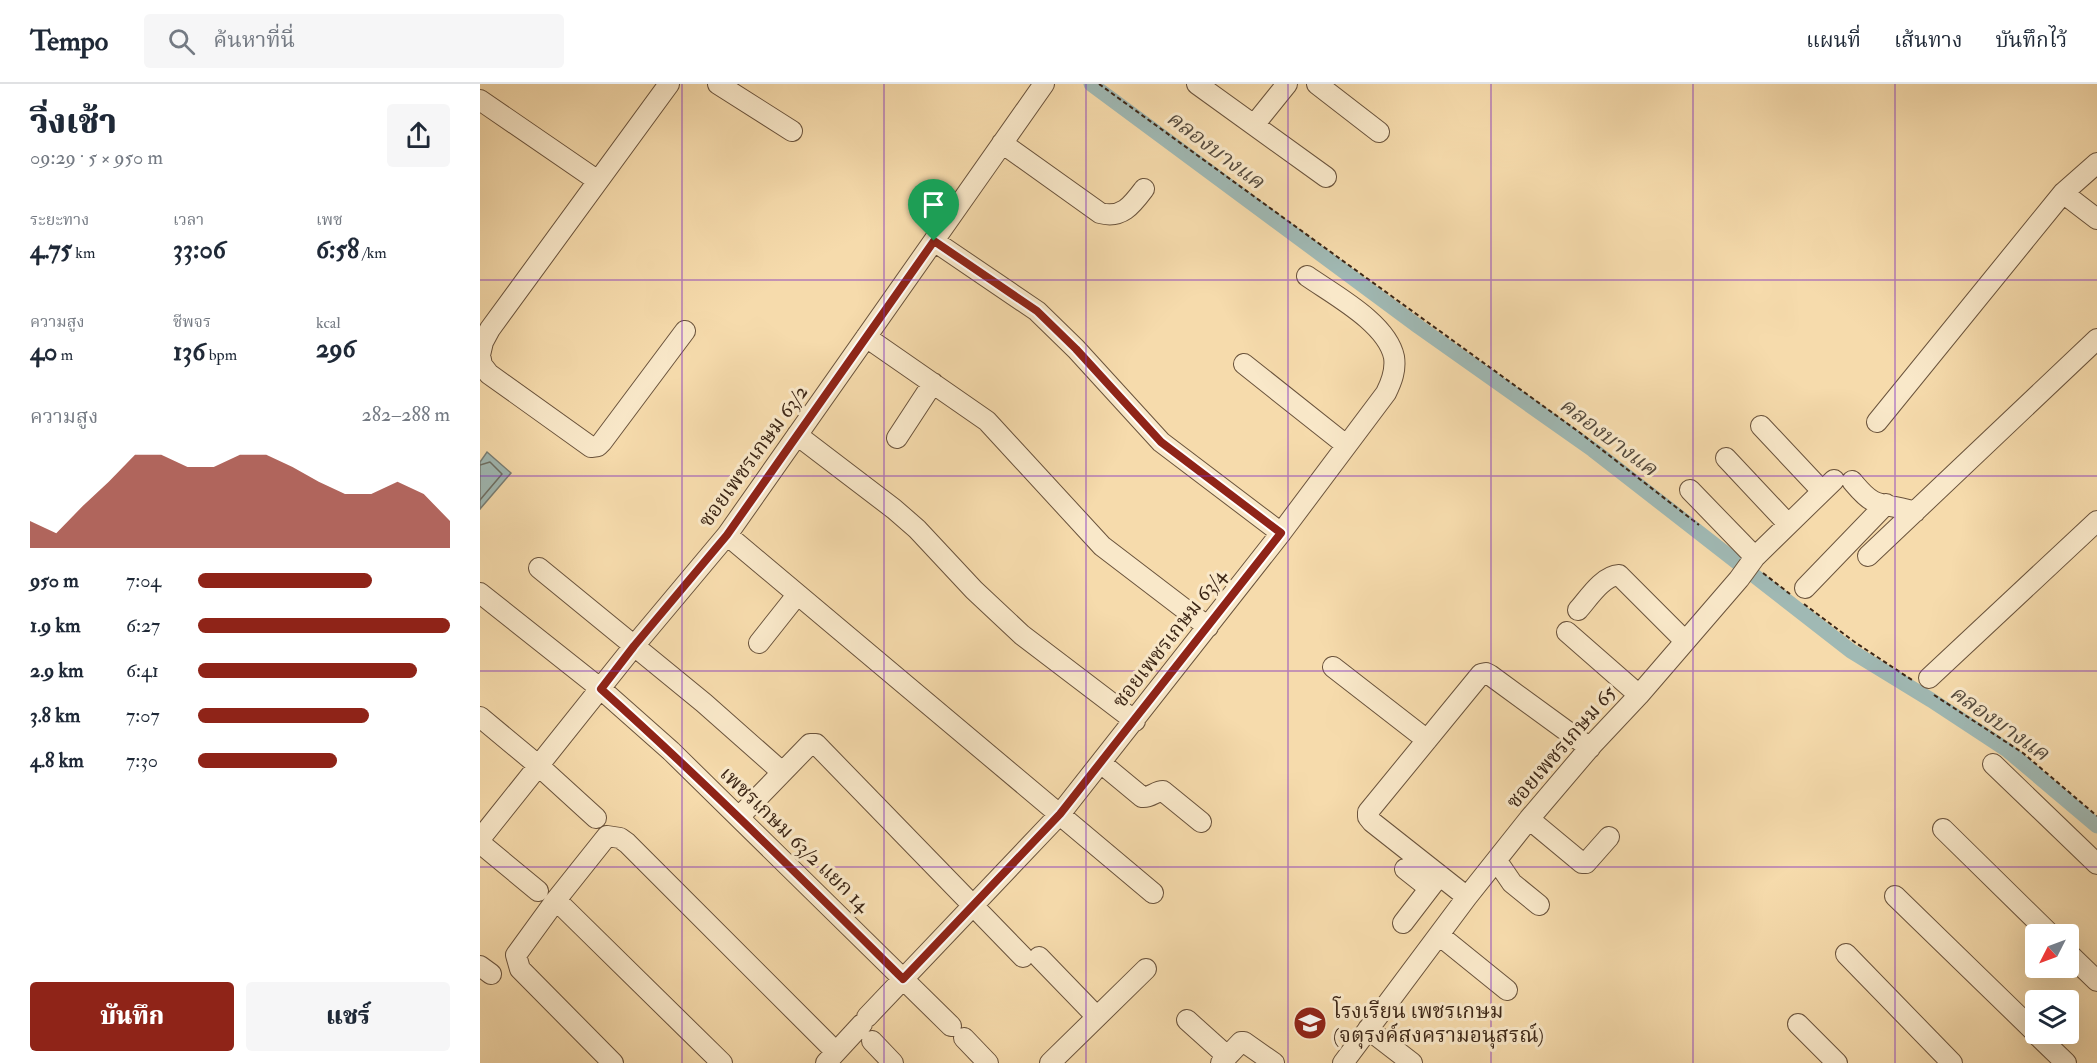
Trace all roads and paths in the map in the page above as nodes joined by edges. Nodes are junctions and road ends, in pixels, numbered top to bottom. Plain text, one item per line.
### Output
1 (669, 84) edge
2 (718, 84) edge
3 (1044, 84) edge
4 (1099, 84) edge
5 (1197, 84) edge
6 (1287, 84) edge
7 (1317, 84) edge
8 (482, 105) edge
9 (1254, 125) junction
10 (792, 131) dead end
11 (1380, 132) dead end
12 (1002, 143) junction
13 (2097, 163) edge
14 (1326, 177) dead end
15 (598, 181) junction
16 (1144, 189) dead end
17 (2063, 193) junction
18 (2097, 219) edge
19 (934, 241) junction
20 (1307, 276) dead end
21 (686, 331) dead end
22 (866, 338) junction
23 (2097, 339) edge
24 (480, 355) edge
25 (1244, 364) dead end
26 (933, 383) junction
27 (1877, 422) dead end
28 (1761, 426) dead end
29 (797, 435) junction
30 (897, 438) dead end
31 (1346, 445) junction
32 (1726, 458) dead end
33 (1836, 484) junction
34 (1690, 490) dead end
35 (1886, 504) junction
36 (1915, 512) junction
37 (2097, 521) edge
38 (1788, 524) junction
39 (1707, 531) dead end
40 (1281, 533) junction
41 (727, 535) junction
42 (1868, 556) dead end
43 (1751, 565) junction
44 (539, 568) dead end
45 (480, 593) edge
46 (797, 595) junction
47 (1799, 595) junction
48 (1578, 610) dead end
49 (1208, 627) junction
50 (1567, 632) dead end
51 (1685, 641) junction
52 (759, 643) dead end
53 (634, 646) junction
54 (1333, 667) dead end
55 (1924, 684) junction
56 (601, 689) junction
57 (1639, 695) junction
58 (480, 717) edge
59 (1135, 721) junction
60 (1427, 740) junction
61 (1590, 748) junction
62 (1101, 763) junction
63 (1993, 764) dead end
64 (539, 766) junction
65 (782, 772) junction
66 (1060, 814) junction
67 (2097, 816) edge
68 (739, 817) junction
69 (596, 818) dead end
70 (1530, 819) junction
71 (1201, 822) dead end
72 (1943, 829) dead end
73 (1609, 837) dead end
74 (480, 841) edge
75 (1494, 864) junction
76 (2097, 864) edge
77 (1404, 869) dead end
78 (1434, 882) junction
79 (538, 891) dead end
80 (1153, 893) dead end
81 (1895, 896) dead end
82 (1467, 897) junction
83 (556, 900) junction
84 (973, 905) junction
85 (1539, 905) dead end
86 (1403, 922) dead end
87 (2040, 924) edge
88 (1438, 935) junction
89 (1846, 954) dead end
90 (2079, 964) edge
91 (1146, 969) dead end
92 (903, 979) junction
93 (2097, 981) edge
94 (1507, 990) dead end
95 (1097, 1017) junction
96 (1187, 1020) dead end
97 (2025, 1022) edge
98 (1798, 1024) dead end
99 (1368, 1029) junction
100 (872, 1041) dead end
101 (2047, 1044) edge
102 (831, 1058) edge
103 (1224, 1059) edge
104 (613, 1063) edge
105 (722, 1063) edge
106 (893, 1063) edge
107 (988, 1063) edge
108 (1050, 1063) edge
109 (1274, 1063) edge
110 (1343, 1063) edge
111 (1412, 1063) edge
112 (1837, 1063) edge
113 (1952, 1063) edge
114 (2066, 1063) edge

1 - 15 street
2 - 10 street
3 - 12 street, ซอยเพชรเกษม 63/2
4 - 39 path
5 - 9 street
6 - 9 street
7 - 11 street
8 - 15 street
9 - 14 street
12 - 16 street
12 - 19 street, ซอยเพชรเกษม 63/2
13 - 17 street
15 - 24 street
17 - 18 street
17 - 27 street
19 - 22 street, ซอยเพชรเกษม 63/2
19 - 40 street
20 - 31 street, ซอยเพชรเกษม 63/4
21 - 24 street
22 - 26 street
22 - 29 street, ซอยเพชรเกษม 63/2
23 - 36 street
25 - 31 street
26 - 30 street
26 - 49 street
28 - 33 street
29 - 41 street, ซอยเพชรเกษม 63/2
29 - 59 street
31 - 40 street, ซอยเพชรเกษม 63/4
32 - 38 street
33 - 35 street
33 - 38 street, ซอยเพชรเกษม 65
34 - 43 street
35 - 36 street
35 - 47 street
36 - 42 street
37 - 55 street
38 - 43 street, ซอยเพชรเกษม 65
40 - 49 street, ซอยเพชรเกษม 63/4
41 - 46 street
41 - 53 street, ซอยเพชรเกษม 63/2
43 - 47 path
43 - 51 street, ซอยเพชรเกษม 65
44 - 53 street
45 - 56 street, เพชรเกษม 63/2 แยก 14
46 - 52 street
46 - 66 street
47 - 55 path
48 - 51 street
49 - 59 street, ซอยเพชรเกษม 63/4
50 - 57 street
51 - 57 street, ซอยเพชรเกษม 65
53 - 56 street, ซอยเพชรเกษม 63/2
53 - 65 street
54 - 60 street
55 - 67 path
56 - 64 street, ซอยเพชรเกษม 63/2
56 - 68 street, เพชรเกษม 63/2 แยก 14
57 - 61 street, ซอยเพชรเกษม 65
58 - 64 street
59 - 62 street, ซอยเพชรเกษม 63/4
60 - 61 street
60 - 78 street
61 - 70 street, ซอยเพชรเกษม 65
62 - 66 street, ซอยเพชรเกษม 63/4
62 - 71 street
63 - 76 street
64 - 69 street
64 - 74 street, ซอยเพชรเกษม 63/2
65 - 68 street
65 - 84 street
66 - 80 street
66 - 84 street, ซอยเพชรเกษม 63/4
68 - 92 street, เพชรเกษม 63/2 แยก 14
70 - 73 street
70 - 75 street, ซอยเพชรเกษม 65
72 - 87 street
74 - 79 street
75 - 82 street, ซอยเพชรเกษม 65
75 - 85 street
77 - 78 street
78 - 82 street
78 - 86 street
81 - 97 street
82 - 88 street, ซอยเพชรเกษม 65
83 - 102 street
83 - 104 street
83 - 105 street
84 - 92 street, ซอยเพชรเกษม 63/4
84 - 95 street
88 - 94 street
88 - 99 street, ซอยเพชรเกษม 65
89 - 113 street
90 - 93 street
91 - 95 street
92 - 102 street, ซอยเพชรเกษม 63/4
92 - 107 street, เพชรเกษม 63/2 แยก 14
95 - 108 street
96 - 103 street
98 - 112 street
99 - 110 street, ซอยเพชรเกษม 65
99 - 111 street
100 - 106 street
101 - 114 street
103 - 109 street

